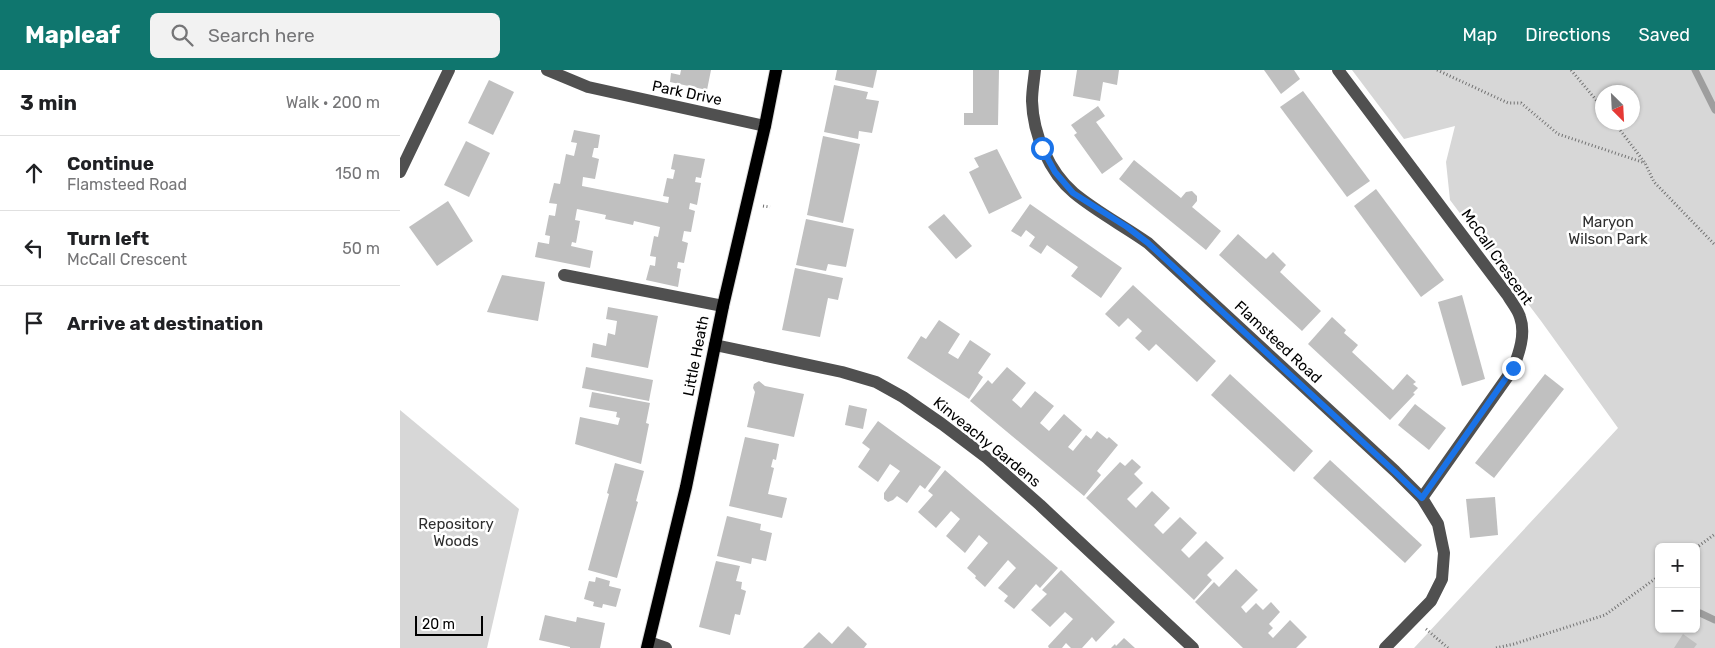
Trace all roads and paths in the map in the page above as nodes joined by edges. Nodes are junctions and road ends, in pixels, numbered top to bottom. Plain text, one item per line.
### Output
1 (449, 70) edge
2 (547, 70) edge
3 (776, 70) edge
4 (1035, 70) edge
5 (1338, 70) edge
6 (1437, 70) edge
7 (1571, 70) edge
8 (1595, 99) edge
9 (765, 126) junction
10 (1620, 130) edge
11 (1645, 164) junction
12 (400, 172) edge
13 (1715, 245) edge
14 (564, 275) dead end
15 (723, 306) junction
16 (715, 345) junction
17 (1422, 498) junction
18 (1715, 534) edge
19 (1700, 545) edge
20 (1655, 579) edge
21 (1414, 618) junction
22 (648, 645) edge
23 (666, 648) edge
24 (1193, 648) edge
25 (1385, 648) edge
26 (1448, 648) edge
27 (1496, 648) edge

1 - 12 street
2 - 9 street, Park Drive
3 - 9 main road, Little Heath
4 - 17 street, Flamsteed Road
5 - 17 street, McCall Crescent
6 - 11 path
7 - 8 path
9 - 15 main road, Little Heath
10 - 11 path
11 - 13 path
14 - 15 street
15 - 16 main road, Little Heath
16 - 22 main road, Little Heath
16 - 24 street, Kinveachy Gardens
17 - 21 street, Flamsteed Road
18 - 19 path
20 - 27 path
21 - 25 street, Flamsteed Road
21 - 26 path
22 - 23 street

